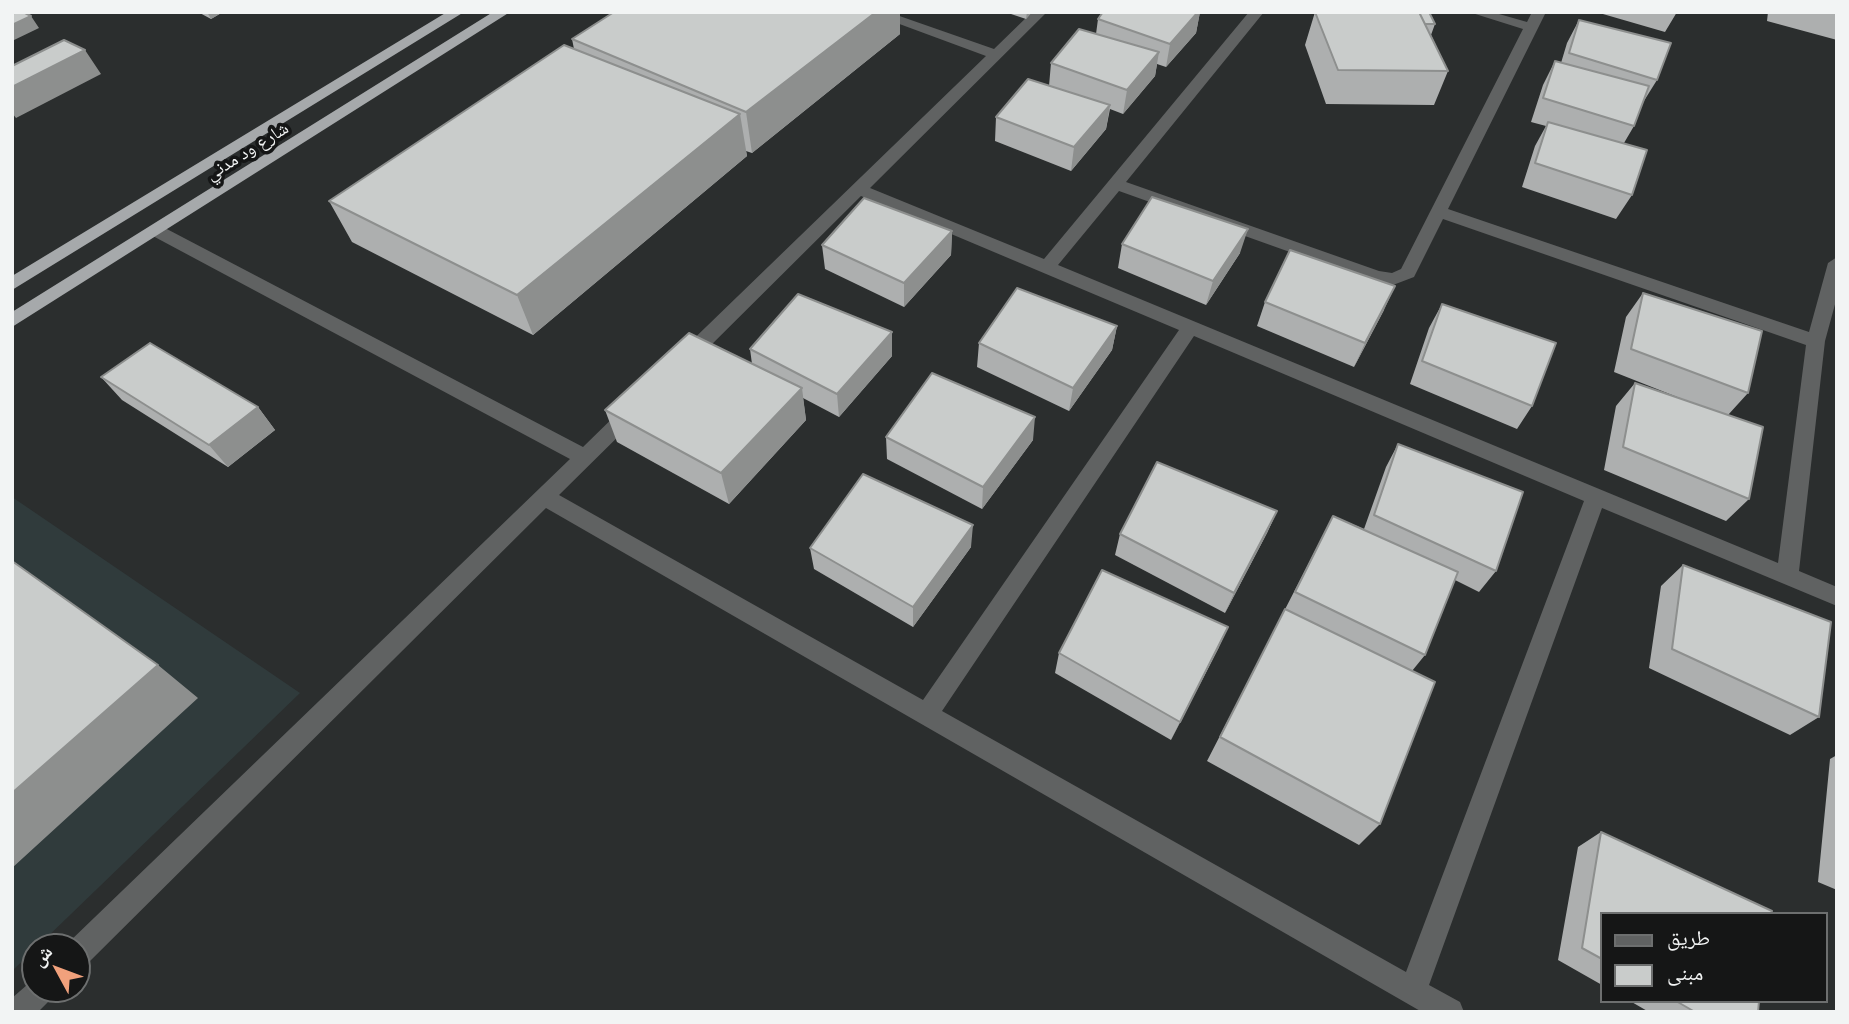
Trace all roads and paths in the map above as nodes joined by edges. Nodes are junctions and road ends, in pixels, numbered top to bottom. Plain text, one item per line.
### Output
1 (457, 12) edge
2 (503, 12) edge
3 (874, 12) edge
4 (1040, 12) edge
5 (1257, 12) edge
6 (1476, 12) edge
7 (1539, 12) edge
8 (1530, 27) junction
9 (996, 55) junction
10 (1116, 184) junction
11 (859, 189) junction
12 (1439, 212) junction
13 (157, 231) junction
14 (1837, 263) edge
15 (1047, 267) junction
16 (12, 284) edge
17 (12, 321) edge
18 (1191, 327) junction
19 (1816, 341) junction
20 (673, 371) edge
21 (643, 400) edge
22 (585, 457) junction
23 (544, 497) junction
24 (1596, 497) junction
25 (1787, 576) junction
26 (1837, 597) edge
27 (926, 715) junction
28 (91, 940) edge
29 (1413, 991) junction
30 (1450, 1012) edge

1 - 16 highway, شارع ود مدني
2 - 13 highway, شارع ود مدني
3 - 9 street
4 - 9 street
5 - 10 street
6 - 8 street
7 - 8 street
8 - 12 street
9 - 11 street
10 - 12 street
10 - 15 street
11 - 15 street
11 - 20 street
12 - 19 street
13 - 17 highway, شارع ود مدني
13 - 22 street
14 - 19 street
15 - 18 street
18 - 24 street
18 - 27 street
19 - 25 street
21 - 22 street
22 - 23 street
23 - 27 street
23 - 28 street
24 - 25 street
24 - 29 street
25 - 26 street
27 - 29 street
29 - 30 street

